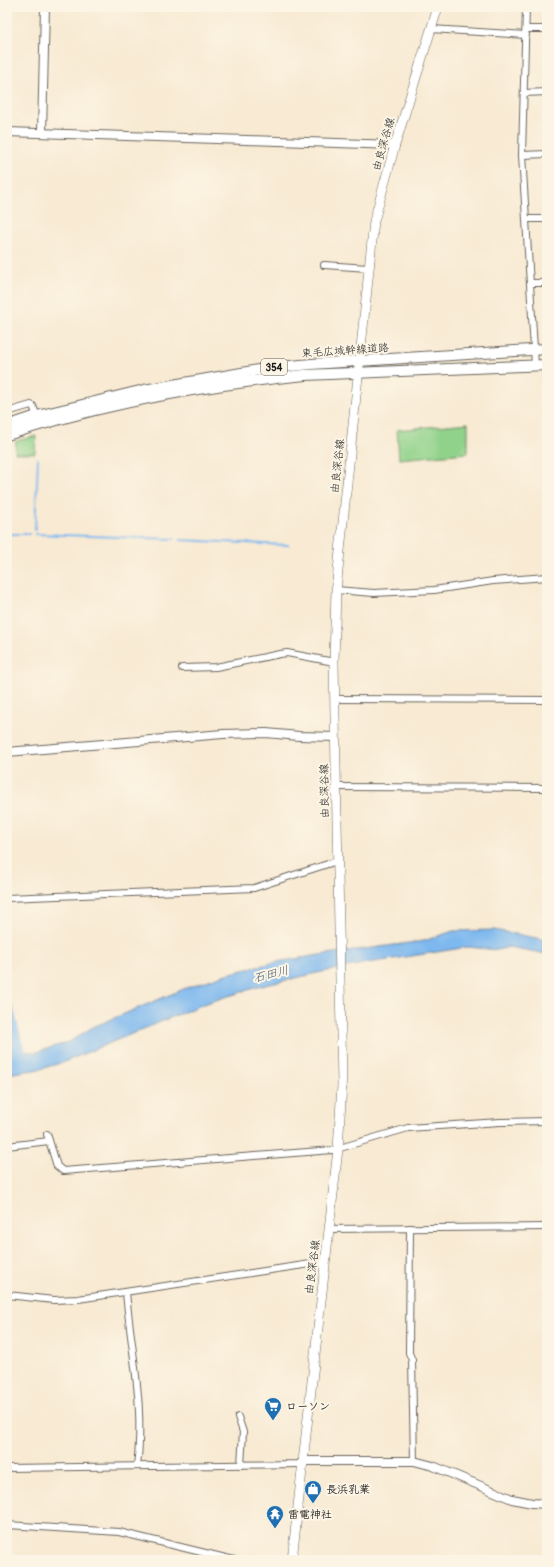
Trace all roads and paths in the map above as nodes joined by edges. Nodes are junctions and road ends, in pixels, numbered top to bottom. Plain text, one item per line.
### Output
1 (45, 7) edge
2 (438, 7) edge
3 (526, 7) edge
4 (431, 29) junction
5 (547, 29) edge
6 (526, 32) junction
7 (547, 92) edge
8 (524, 93) junction
9 (7, 132) edge
10 (42, 133) junction
11 (395, 145) junction
12 (547, 154) edge
13 (522, 155) junction
14 (547, 218) edge
15 (527, 219) junction
16 (324, 265) dead end
17 (368, 268) junction
18 (531, 283) junction
19 (547, 283) edge
20 (547, 349) edge
21 (534, 350) junction
22 (360, 361) junction
23 (535, 365) junction
24 (547, 365) edge
25 (359, 374) junction
26 (7, 412) edge
27 (37, 416) junction
28 (7, 426) edge
29 (7, 435) edge
30 (547, 577) edge
31 (336, 590) junction
32 (334, 662) junction
33 (182, 668) dead end
34 (335, 699) junction
35 (547, 700) edge
36 (336, 737) junction
37 (7, 752) edge
38 (336, 787) junction
39 (547, 788) edge
40 (337, 861) junction
41 (7, 898) edge
42 (547, 1121) edge
43 (47, 1134) dead end
44 (49, 1141) junction
45 (7, 1146) edge
46 (338, 1149) junction
47 (547, 1227) edge
48 (410, 1228) junction
49 (329, 1229) junction
50 (324, 1262) junction
51 (126, 1292) junction
52 (7, 1295) edge
53 (238, 1417) dead end
54 (303, 1461) junction
55 (414, 1461) junction
56 (241, 1465) junction
57 (137, 1466) junction
58 (7, 1468) edge
59 (547, 1504) edge
60 (7, 1525) edge
61 (234, 1560) edge
62 (292, 1560) edge

1 - 10 street
2 - 4 main road, 由良深谷線
3 - 6 street
4 - 6 street
4 - 11 main road, 由良深谷線
5 - 6 street
6 - 8 street
7 - 8 street
8 - 13 street
9 - 10 street
10 - 11 street
11 - 17 main road, 由良深谷線
12 - 13 street
13 - 15 street
14 - 15 street
15 - 18 street
16 - 17 street
17 - 22 main road, 由良深谷線
18 - 19 street
18 - 21 street
20 - 21 highway, 東毛広域幹線道路 / 354
21 - 22 highway, 東毛広域幹線道路 / 354
21 - 23 street
22 - 25 main road, 由良深谷線
22 - 27 highway, 東毛広域幹線道路 / 354
23 - 24 highway, 東毛広域幹線道路 / 354
23 - 25 highway, 東毛広域幹線道路 / 354
25 - 29 highway, 東毛広域幹線道路 / 354
25 - 31 main road, 由良深谷線
26 - 27 street
27 - 28 highway, 東毛広域幹線道路 / 354
30 - 31 street
31 - 32 main road, 由良深谷線
32 - 33 street
32 - 34 main road, 由良深谷線
34 - 35 street
34 - 36 main road, 由良深谷線
36 - 37 street
36 - 38 main road, 由良深谷線
38 - 39 street
38 - 40 main road, 由良深谷線
40 - 41 street
40 - 46 main road, 由良深谷線
42 - 46 street
43 - 44 street
44 - 45 street
44 - 46 street
46 - 49 main road, 由良深谷線
47 - 48 street
48 - 49 street
48 - 55 street
49 - 50 main road, 由良深谷線
50 - 51 street
50 - 54 main road, 由良深谷線
51 - 52 street
51 - 57 street
53 - 56 street
54 - 55 street
54 - 56 street
54 - 62 main road, 由良深谷線
55 - 59 street
56 - 57 street
57 - 58 street
60 - 61 street

